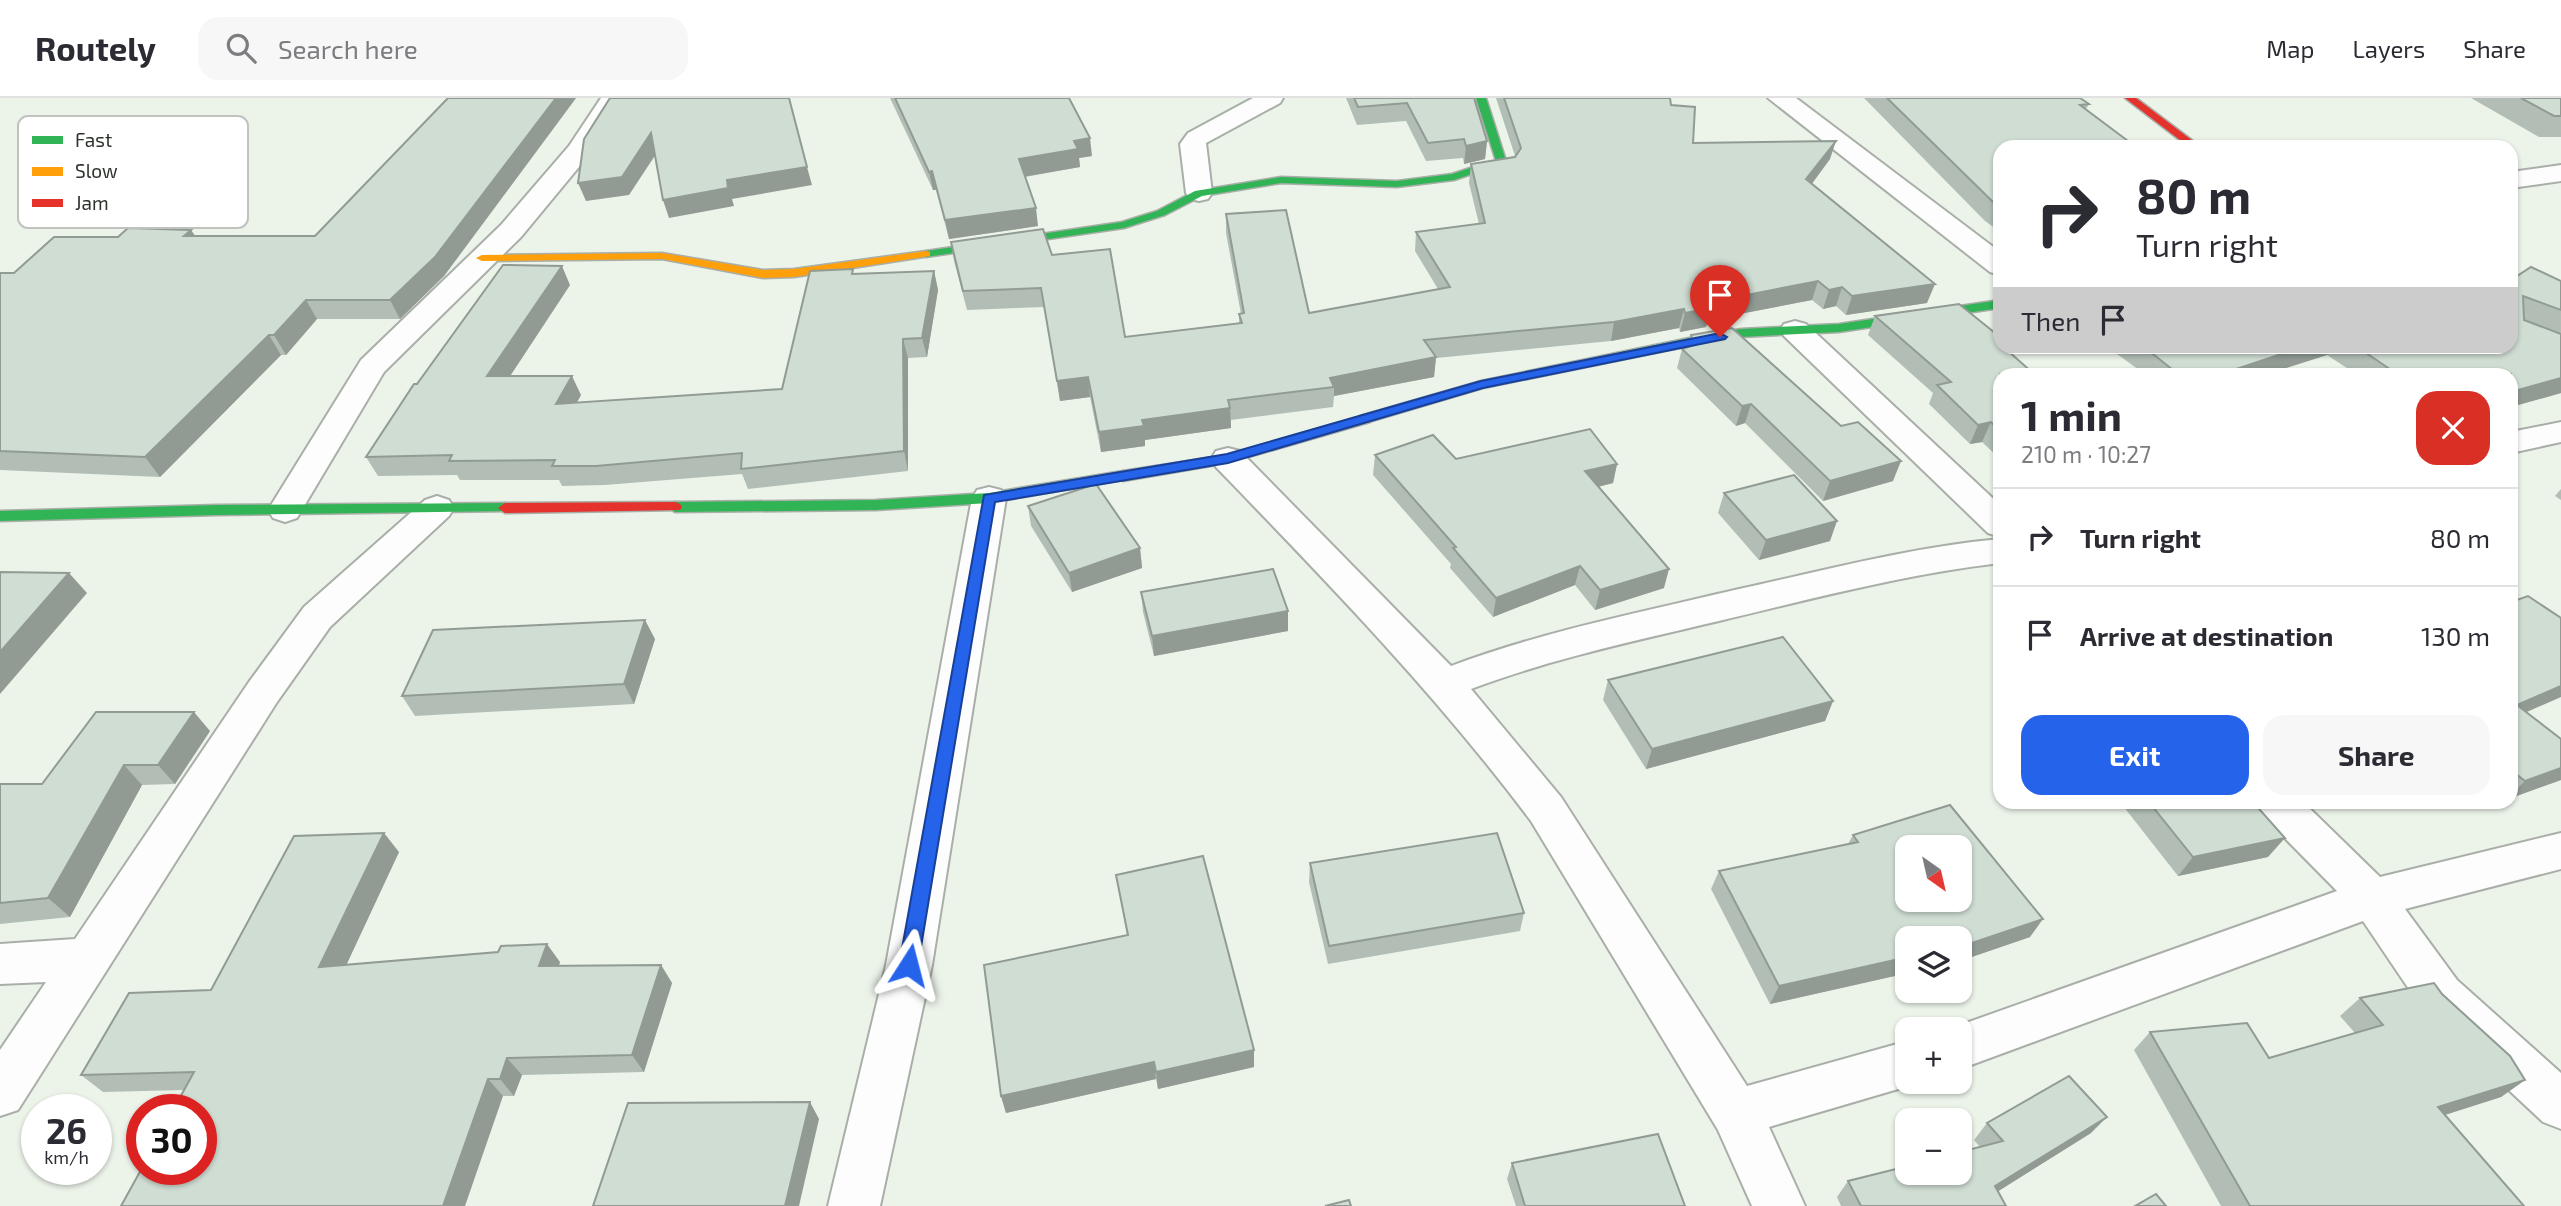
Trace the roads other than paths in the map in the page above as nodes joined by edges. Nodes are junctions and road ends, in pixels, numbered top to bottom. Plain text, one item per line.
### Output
1 (612, 98) edge
2 (1271, 98) edge
3 (1481, 98) edge
4 (1780, 98) edge
5 (2130, 98) edge
6 (2187, 140) edge
7 (2561, 173) edge
8 (2518, 179) edge
9 (1199, 193) junction
10 (482, 258) junction
11 (1993, 261) edge
12 (1993, 305) edge
13 (1795, 330) junction
14 (2561, 432) edge
15 (2518, 441) edge
16 (1228, 459) junction
17 (989, 498) junction
18 (437, 508) junction
19 (285, 510) junction
20 (0, 516) edge
21 (1993, 518) edge
22 (1993, 552) edge
23 (1445, 683) junction
24 (2283, 809) edge
25 (2561, 851) edge
26 (2372, 898) junction
27 (88, 959) junction
28 (0, 964) edge
29 (1972, 1043) edge
30 (1895, 1068) edge
31 (0, 1093) edge
32 (2561, 1105) edge
33 (1736, 1114) junction
34 (854, 1206) edge
35 (1779, 1206) edge

1 - 10 street
2 - 9 street
3 - 9 street
4 - 11 street
5 - 6 street
7 - 8 street
9 - 10 street
10 - 19 street
12 - 13 street
13 - 16 street
13 - 21 street
14 - 15 street
16 - 17 street
16 - 23 street
17 - 18 street
17 - 34 street
18 - 19 street
18 - 27 street
19 - 20 street
22 - 23 street
23 - 33 street
24 - 26 street
25 - 26 street
26 - 29 street
26 - 32 street
27 - 28 street
27 - 31 street
30 - 33 street
33 - 35 street

